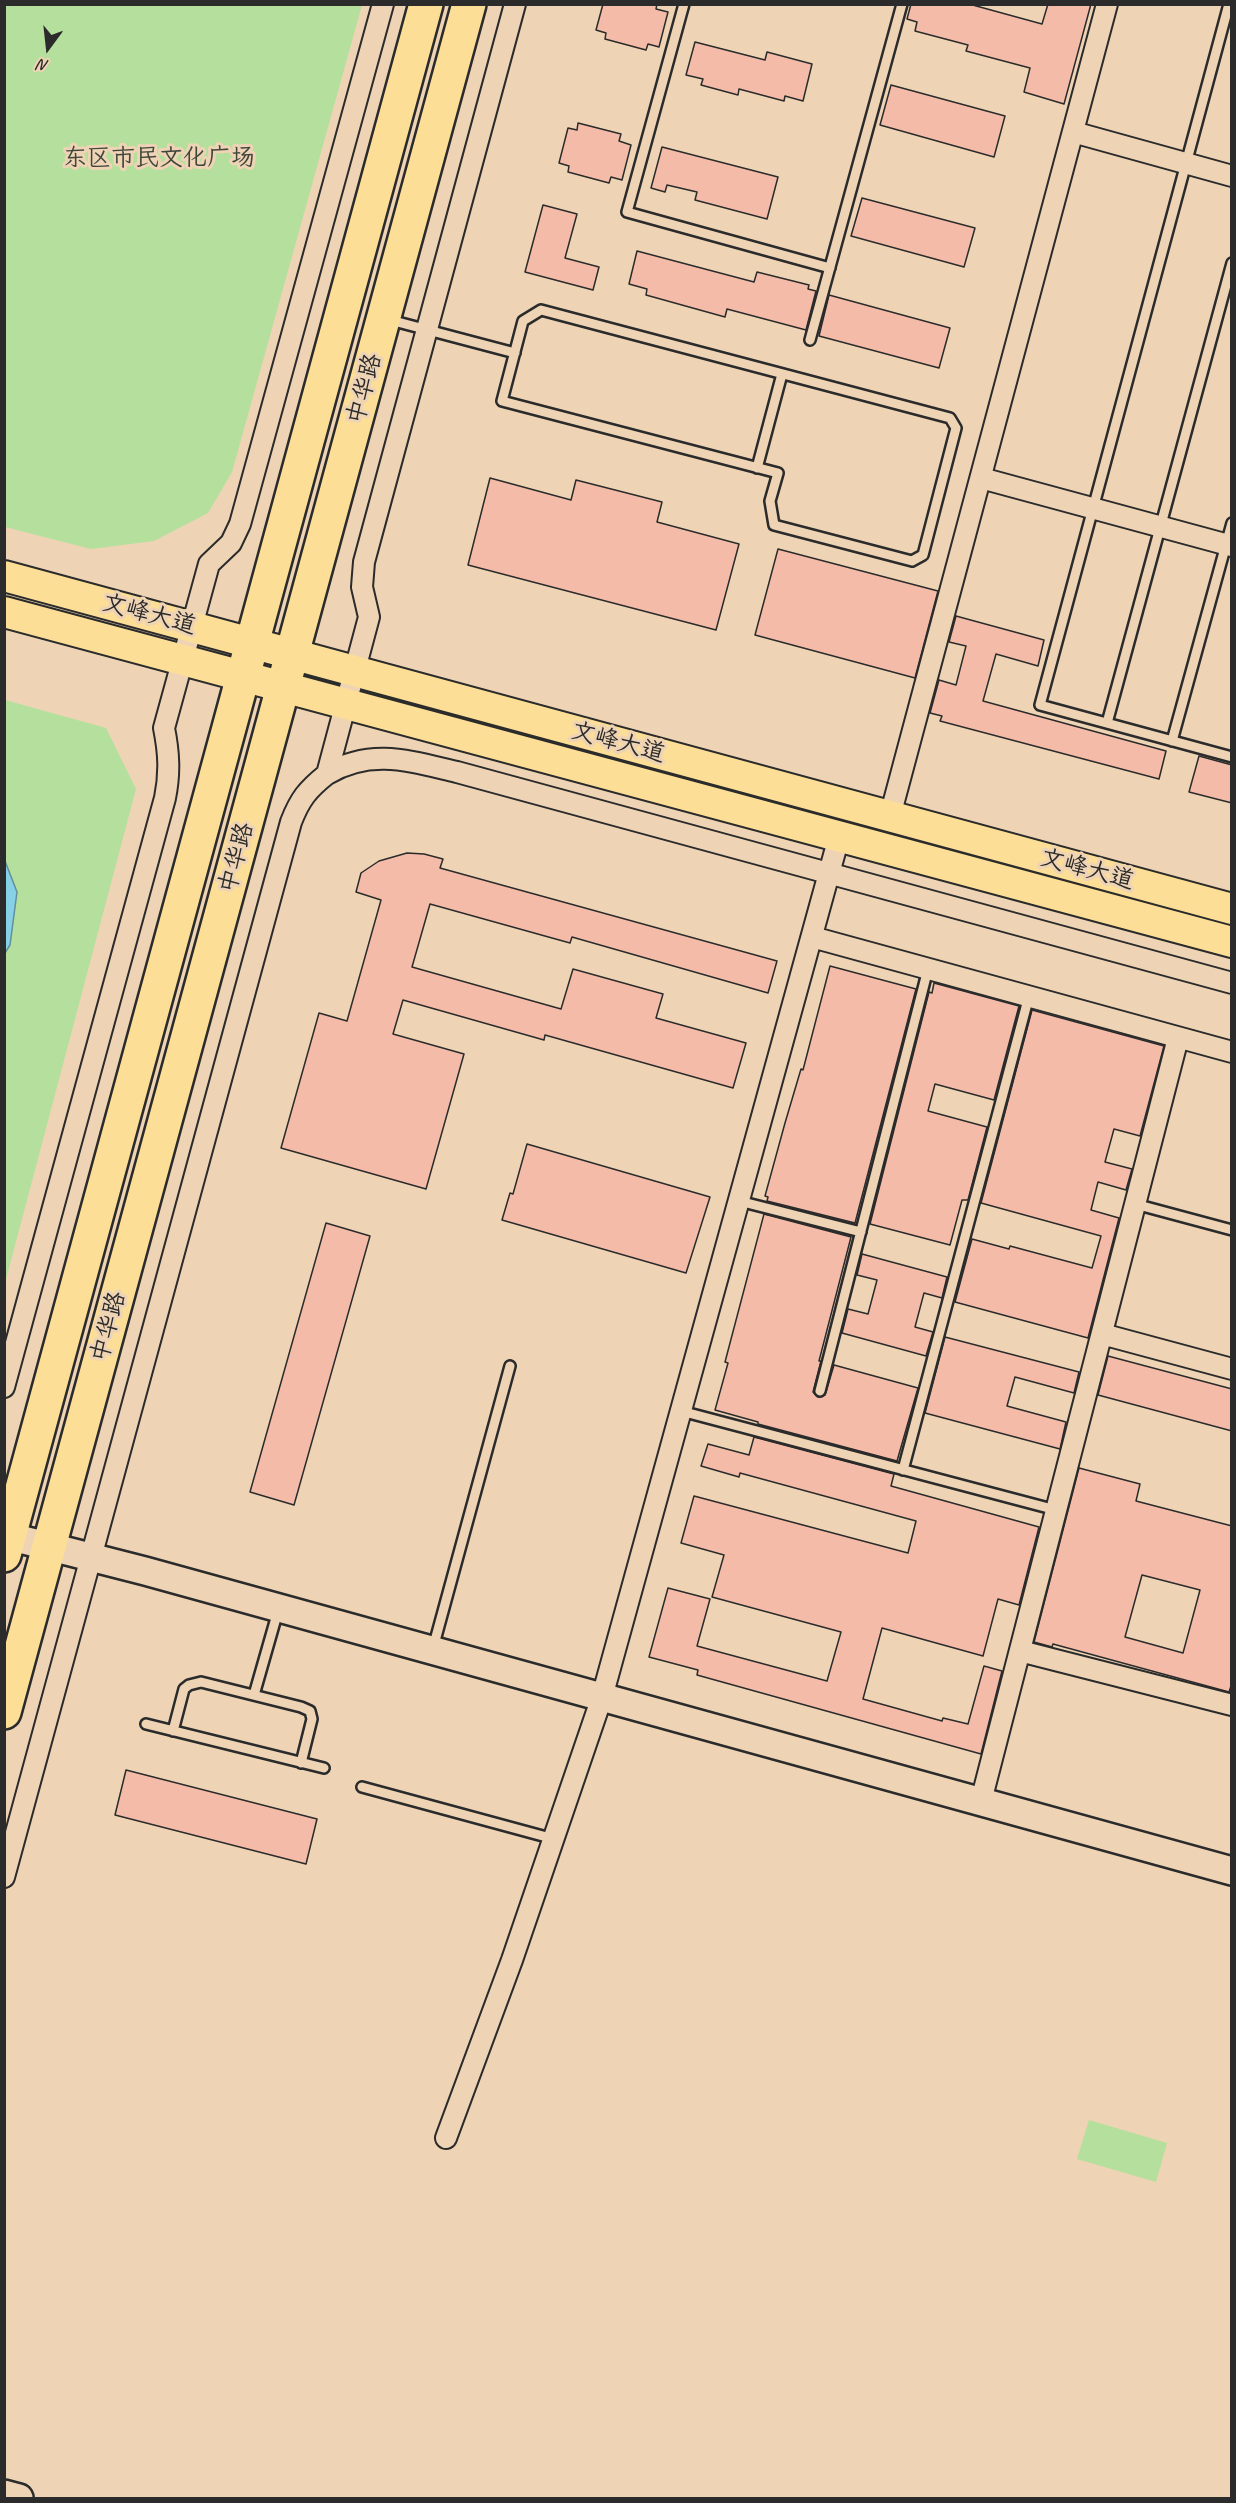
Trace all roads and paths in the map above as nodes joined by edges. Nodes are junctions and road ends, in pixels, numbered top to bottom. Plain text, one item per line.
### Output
1 (383, 4) edge
2 (426, 4) edge
3 (469, 4) edge
4 (515, 4) edge
5 (684, 4) edge
6 (902, 4) edge
7 (1107, 4) edge
8 (1229, 4) edge
9 (1073, 132) junction
10 (1186, 163) junction
11 (1232, 176) edge
12 (1232, 263) edge
13 (830, 268) junction
14 (384, 318) junction
15 (426, 330) junction
16 (810, 340) dead end
17 (515, 353) junction
18 (782, 374) junction
19 (757, 468) junction
20 (981, 478) junction
21 (1093, 508) junction
22 (1232, 523) edge
23 (1160, 527) junction
24 (1229, 545) edge
25 (4, 576) edge
26 (4, 612) edge
27 (192, 627) junction
28 (253, 644) junction
29 (293, 654) junction
30 (183, 660) junction
31 (354, 671) junction
32 (244, 676) junction
33 (284, 687) junction
34 (346, 704) junction
35 (1107, 723) junction
36 (1172, 741) junction
37 (1232, 757) edge
38 (327, 774) junction
39 (890, 816) junction
40 (839, 837) junction
41 (829, 874) junction
42 (1232, 909) edge
43 (812, 937) junction
44 (1232, 942) edge
45 (928, 969) junction
46 (1232, 983) edge
47 (1029, 996) junction
48 (1178, 1038) junction
49 (1232, 1052) edge
50 (739, 1201) junction
51 (1135, 1204) junction
52 (1232, 1230) edge
53 (861, 1232) junction
54 (1102, 1335) junction
55 (510, 1366) dead end
56 (1232, 1369) edge
57 (4, 1388) edge
58 (820, 1391) dead end
59 (681, 1411) junction
60 (903, 1470) junction
61 (1056, 1510) junction
62 (6, 1542) edge
63 (50, 1547) junction
64 (91, 1557) junction
65 (278, 1608) junction
66 (432, 1651) junction
67 (1020, 1651) junction
68 (254, 1695) junction
69 (602, 1697) junction
70 (1232, 1705) edge
71 (4, 1712) edge
72 (146, 1724) dead end
73 (173, 1731) junction
74 (301, 1763) junction
75 (324, 1768) dead end
76 (362, 1787) dead end
77 (981, 1802) junction
78 (554, 1839) junction
79 (1232, 1871) edge
80 (4, 1877) edge
81 (446, 2138) dead end
82 (4, 2494) edge
83 (19, 2499) edge

1 - 27 street
2 - 28 highway, 中华路
3 - 14 highway, 中华路
4 - 15 street
5 - 13 lane
6 - 13 lane
7 - 9 street
8 - 10 lane
9 - 10 street
9 - 20 street
10 - 11 street
10 - 21 lane
12 - 23 lane
13 - 16 lane
14 - 15 lane
14 - 29 highway, 中华路
15 - 17 lane
15 - 31 street
17 - 18 lane
17 - 19 lane
18 - 19 lane
18 - 19 lane
20 - 21 street
20 - 39 street
21 - 23 street
21 - 35 lane
22 - 24 lane
23 - 24 street
23 - 35 lane
24 - 36 lane
25 - 27 main road, 文峰大道
26 - 30 main road, 文峰大道
27 - 28 main road, 文峰大道
27 - 30 street
28 - 29 main road, 文峰大道
28 - 32 highway, 中华路
29 - 31 main road, 文峰大道
29 - 33 highway, 中华路
30 - 32 main road, 文峰大道
30 - 57 street
31 - 34 street
31 - 39 main road, 文峰大道
32 - 33 main road, 文峰大道
32 - 62 highway, 中华路
33 - 34 main road, 文峰大道
33 - 63 highway, 中华路
34 - 38 street
34 - 40 main road, 文峰大道
35 - 36 lane
36 - 37 lane
38 - 41 street
38 - 64 street
39 - 42 main road, 文峰大道
40 - 41 street
40 - 44 main road, 文峰大道
41 - 43 street
41 - 46 street
43 - 45 street
43 - 50 street
45 - 47 street
45 - 53 lane
47 - 48 street
47 - 60 lane
48 - 49 street
48 - 51 street
50 - 53 lane
50 - 59 street
51 - 52 lane
51 - 54 street
53 - 58 lane
54 - 56 street
54 - 61 street
55 - 66 lane
59 - 60 lane
59 - 69 street
60 - 61 lane
61 - 67 street
62 - 63 street
63 - 64 street
63 - 71 highway, 中华路
64 - 65 street
64 - 80 street
65 - 66 street
65 - 68 lane
66 - 69 street
67 - 70 street
67 - 77 street
68 - 73 lane
68 - 74 lane
69 - 77 street
69 - 78 street
72 - 73 lane
73 - 74 lane
74 - 75 lane
76 - 78 lane
77 - 79 street
78 - 81 street
82 - 83 street

